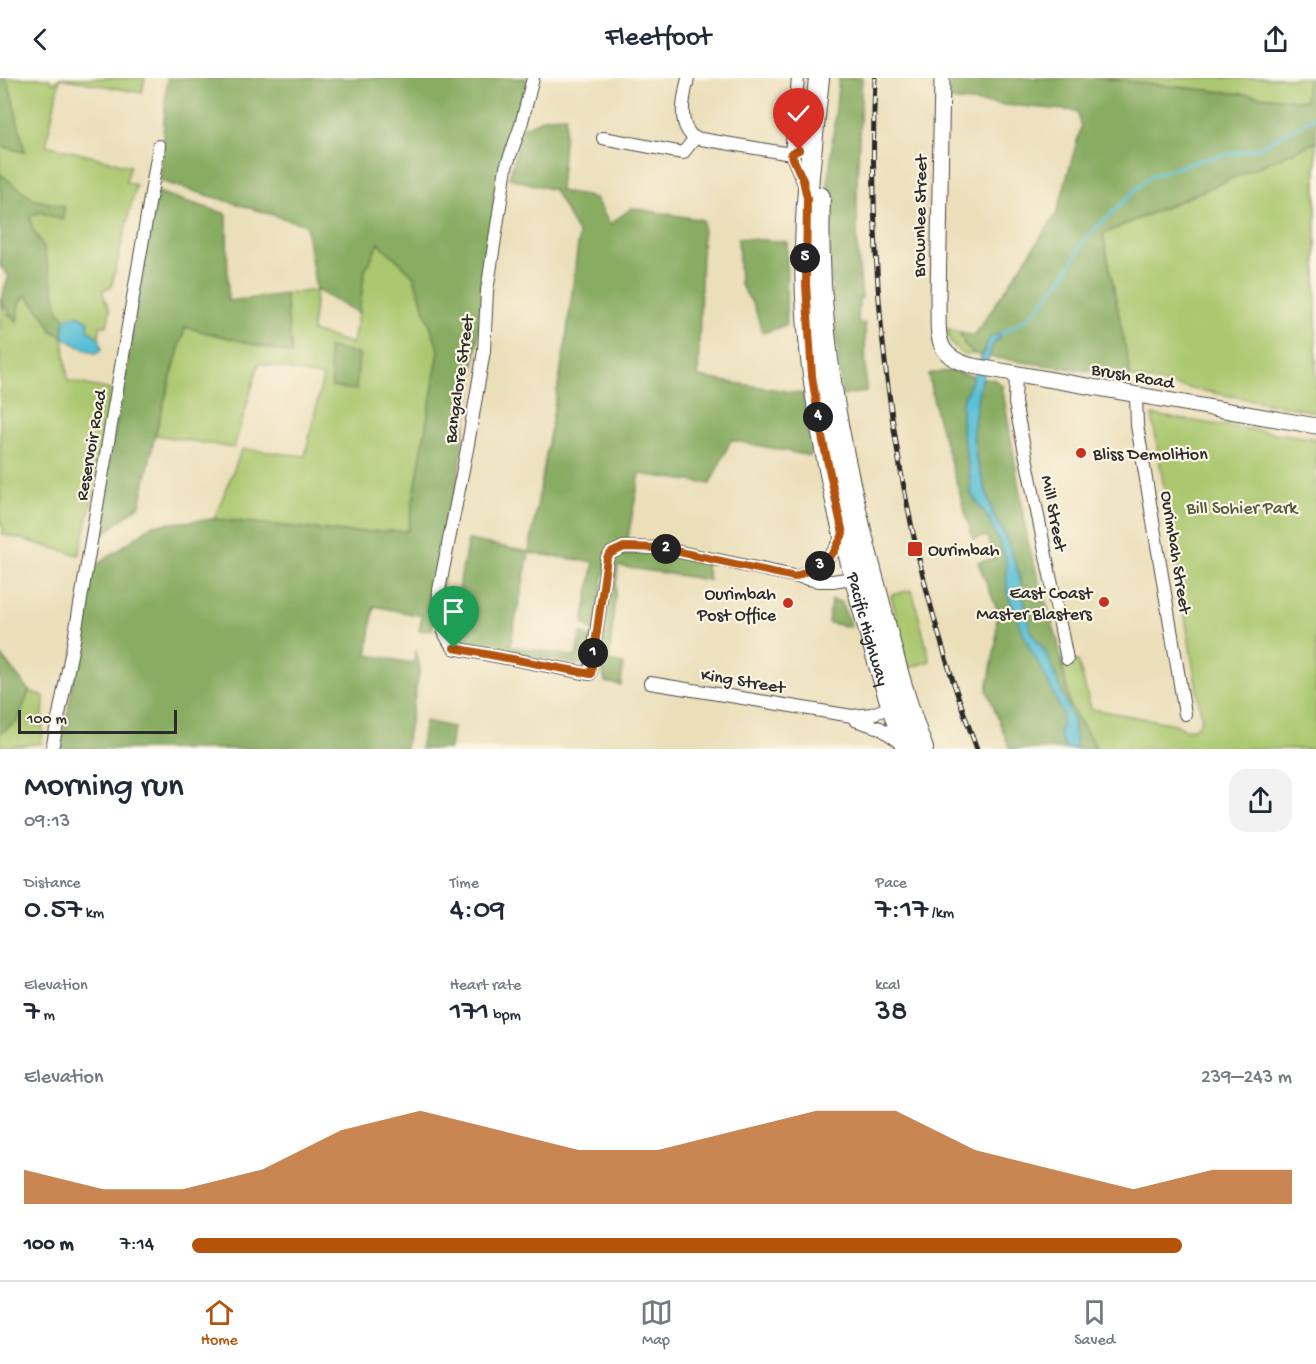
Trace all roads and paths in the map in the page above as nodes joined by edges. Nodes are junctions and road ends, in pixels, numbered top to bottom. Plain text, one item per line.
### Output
1 (533, 78) edge
2 (688, 78) edge
3 (798, 78) edge
4 (819, 78) edge
5 (831, 78) edge
6 (942, 78) edge
7 (813, 132) junction
8 (603, 138) dead end
9 (695, 138) junction
10 (159, 146) dead end
11 (791, 154) junction
12 (807, 198) junction
13 (946, 354) joint
14 (1016, 374) junction
15 (1136, 396) junction
16 (1316, 426) edge
17 (843, 534) junction
18 (863, 576) junction
19 (795, 577) junction
20 (1067, 659) dead end
21 (650, 683) dead end
22 (891, 706) junction
23 (831, 713) junction
24 (1185, 714) dead end
25 (912, 748) edge
26 (52, 749) edge

1 - 19 street, Bangalore Street
2 - 9 street
3 - 11 street
4 - 7 main road, Pacific Highway
5 - 18 main road, Pacific Highway
6 - 13 street, Brownlee Street
7 - 11 street
7 - 12 main road, Pacific Highway
8 - 9 street
9 - 11 street
10 - 26 street, Reservoir Road
11 - 12 street
12 - 17 main road, Pacific Highway
13 - 14 street, Brush Road
14 - 15 street, Brush Road
14 - 20 street, Mill Street
15 - 16 street, Brush Road
15 - 24 street, Ourimbah Street
17 - 18 main road, Pacific Highway
17 - 19 street
18 - 19 street
18 - 22 main road, Pacific Highway
18 - 25 main road, Pacific Highway
21 - 23 street, King Street
22 - 23 street, King Street
22 - 25 main road, Pacific Highway
23 - 25 street, King Street

